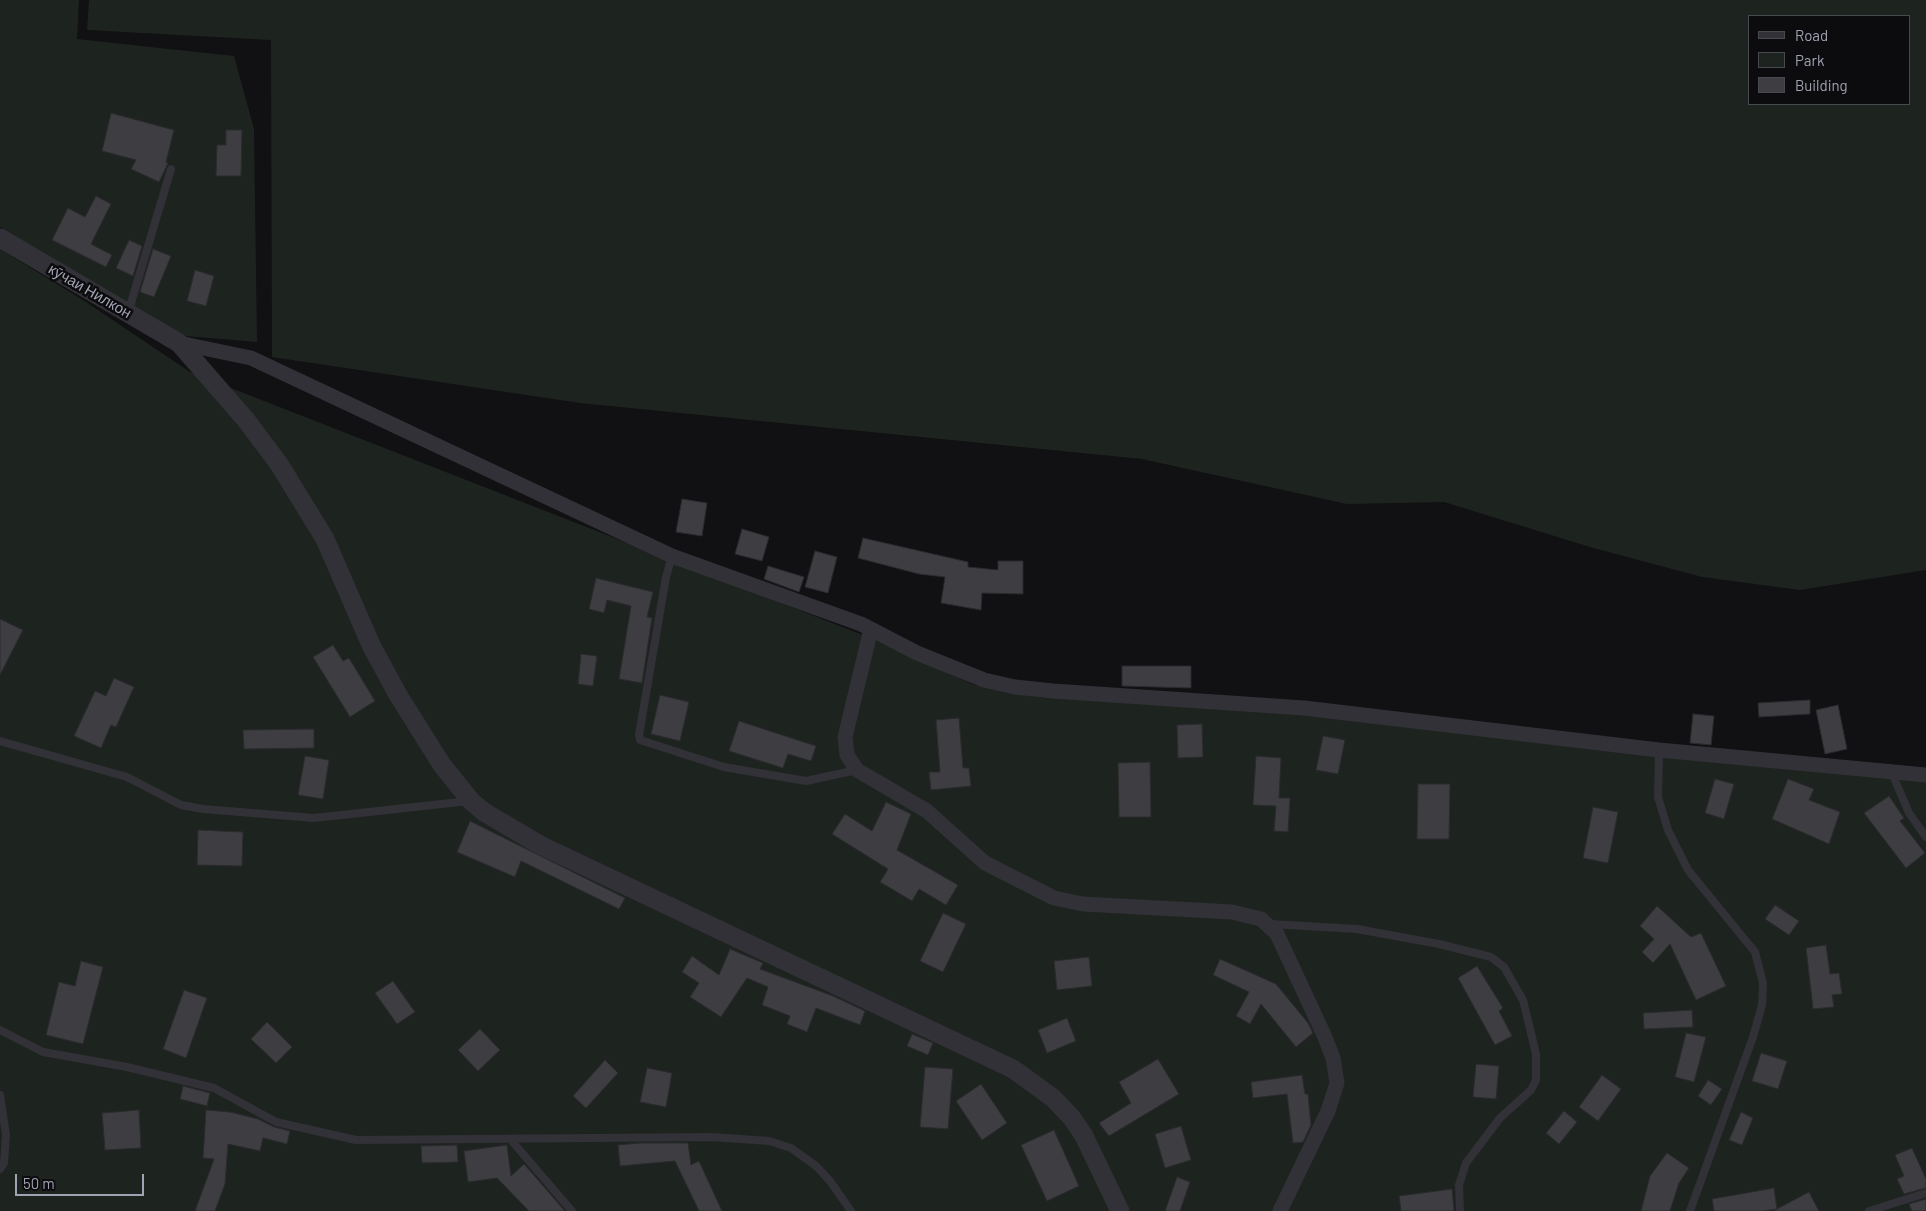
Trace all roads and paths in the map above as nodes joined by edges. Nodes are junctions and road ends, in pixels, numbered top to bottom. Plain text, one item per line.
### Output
1 (171, 169) dead end
2 (0, 238) edge
3 (128, 313) junction
4 (179, 343) junction
5 (672, 556) junction
6 (871, 629) junction
7 (0, 741) edge
8 (1659, 750) junction
9 (857, 770) junction
10 (1892, 772) junction
11 (1926, 775) edge
12 (471, 801) junction
13 (1926, 837) edge
14 (1268, 924) junction
15 (0, 1030) edge
16 (0, 1094) edge
17 (511, 1140) junction
18 (0, 1169) edge
19 (1926, 1193) edge
20 (572, 1211) edge
21 (851, 1211) edge
22 (1120, 1211) edge
23 (1280, 1211) edge
24 (1460, 1211) edge
25 (1690, 1211) edge
26 (1869, 1211) edge

1 - 3 lane
2 - 3 street, кӯчаи Нилкон
3 - 4 street, кӯчаи Нилкон
4 - 5 street
4 - 12 street, кӯчаи Нилкон
5 - 6 street
5 - 9 lane
6 - 8 street
6 - 9 street
7 - 12 lane
8 - 10 street
8 - 25 lane
9 - 14 street
10 - 11 street
10 - 13 lane
12 - 22 street, кӯчаи Нилкон
14 - 23 street
14 - 24 lane
15 - 17 lane
16 - 18 lane
17 - 20 lane
17 - 21 lane
19 - 26 lane

